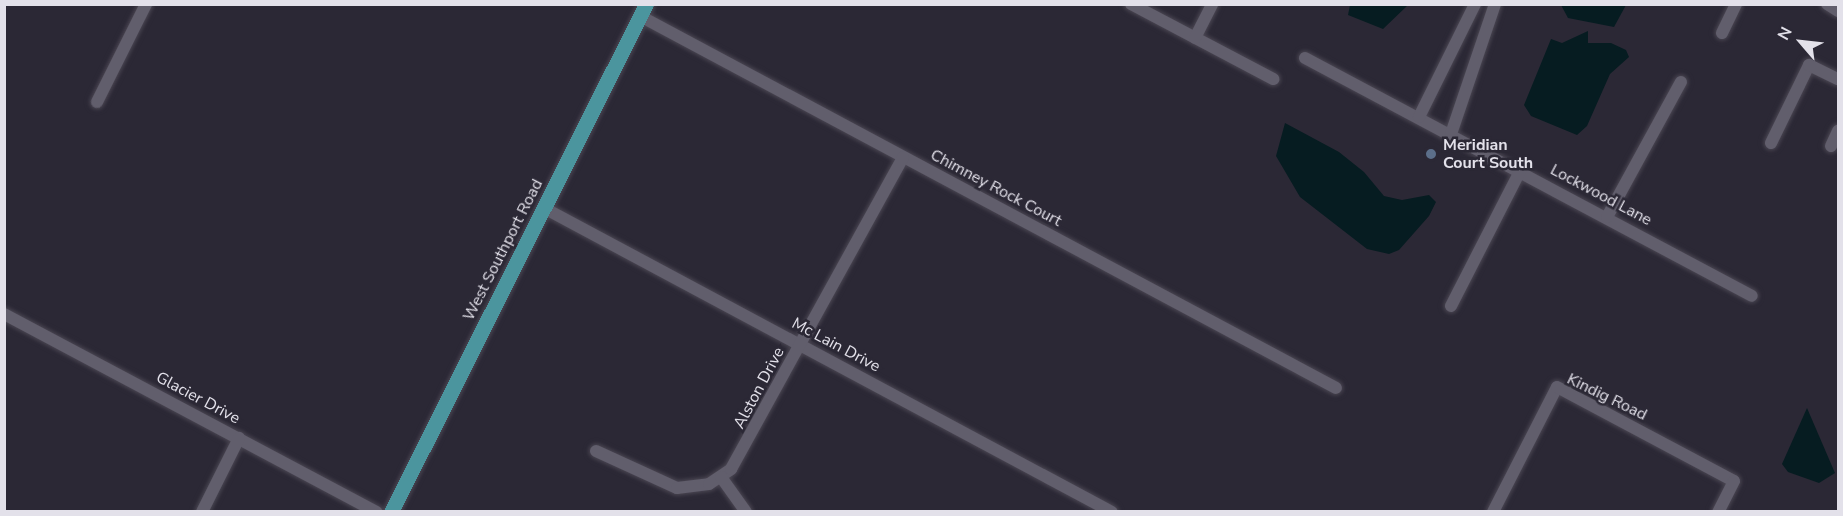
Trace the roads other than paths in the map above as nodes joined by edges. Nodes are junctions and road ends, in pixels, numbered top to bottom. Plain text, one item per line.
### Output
1 (146, 4) edge
2 (1131, 4) edge
3 (1212, 4) edge
4 (1475, 4) edge
5 (1495, 4) edge
6 (1736, 4) edge
7 (1827, 4) edge
8 (643, 10) edge
9 (1839, 11) edge
10 (1722, 33) dead end
11 (1195, 38) junction
12 (1305, 58) dead end
13 (1273, 79) dead end
14 (1839, 79) edge
15 (1681, 82) dead end
16 (97, 102) dead end
17 (1419, 117) junction
18 (1839, 131) edge
19 (1451, 134) junction
20 (1771, 143) dead end
21 (1831, 146) dead end
22 (903, 157) junction
23 (1520, 171) junction
24 (544, 208) junction
25 (1607, 216) junction
26 (1752, 296) dead end
27 (1451, 306) dead end
28 (4, 314) edge
29 (801, 345) junction
30 (1336, 388) dead end
31 (239, 438) junction
32 (596, 451) dead end
33 (721, 477) junction
34 (202, 512) edge
35 (377, 512) edge
36 (391, 512) edge
37 (746, 512) edge
38 (1112, 512) edge
39 (1493, 512) edge
40 (1718, 512) edge

1 - 16 street
2 - 11 street
3 - 11 street
4 - 17 street
5 - 19 street
6 - 10 street
7 - 9 street
8 - 22 street, Chimney Rock Court
8 - 24 main road, West Southport Road
11 - 13 street
12 - 17 street, Lockwood Lane
14 - 20 street
15 - 25 street
17 - 19 street, Lockwood Lane
18 - 21 street
19 - 23 street, Lockwood Lane
22 - 29 street, Alston Drive
22 - 30 street, Chimney Rock Court
23 - 25 street, Lockwood Lane
23 - 27 street
24 - 29 street, Mc Lain Drive
24 - 36 main road, West Southport Road
25 - 26 street, Lockwood Lane
28 - 31 street, Glacier Drive
29 - 33 street, Alston Drive
29 - 38 street, Mc Lain Drive
31 - 34 street
31 - 35 street, Glacier Drive
32 - 33 street, Alston Drive
33 - 37 street
39 - 40 street, Kindig Road

